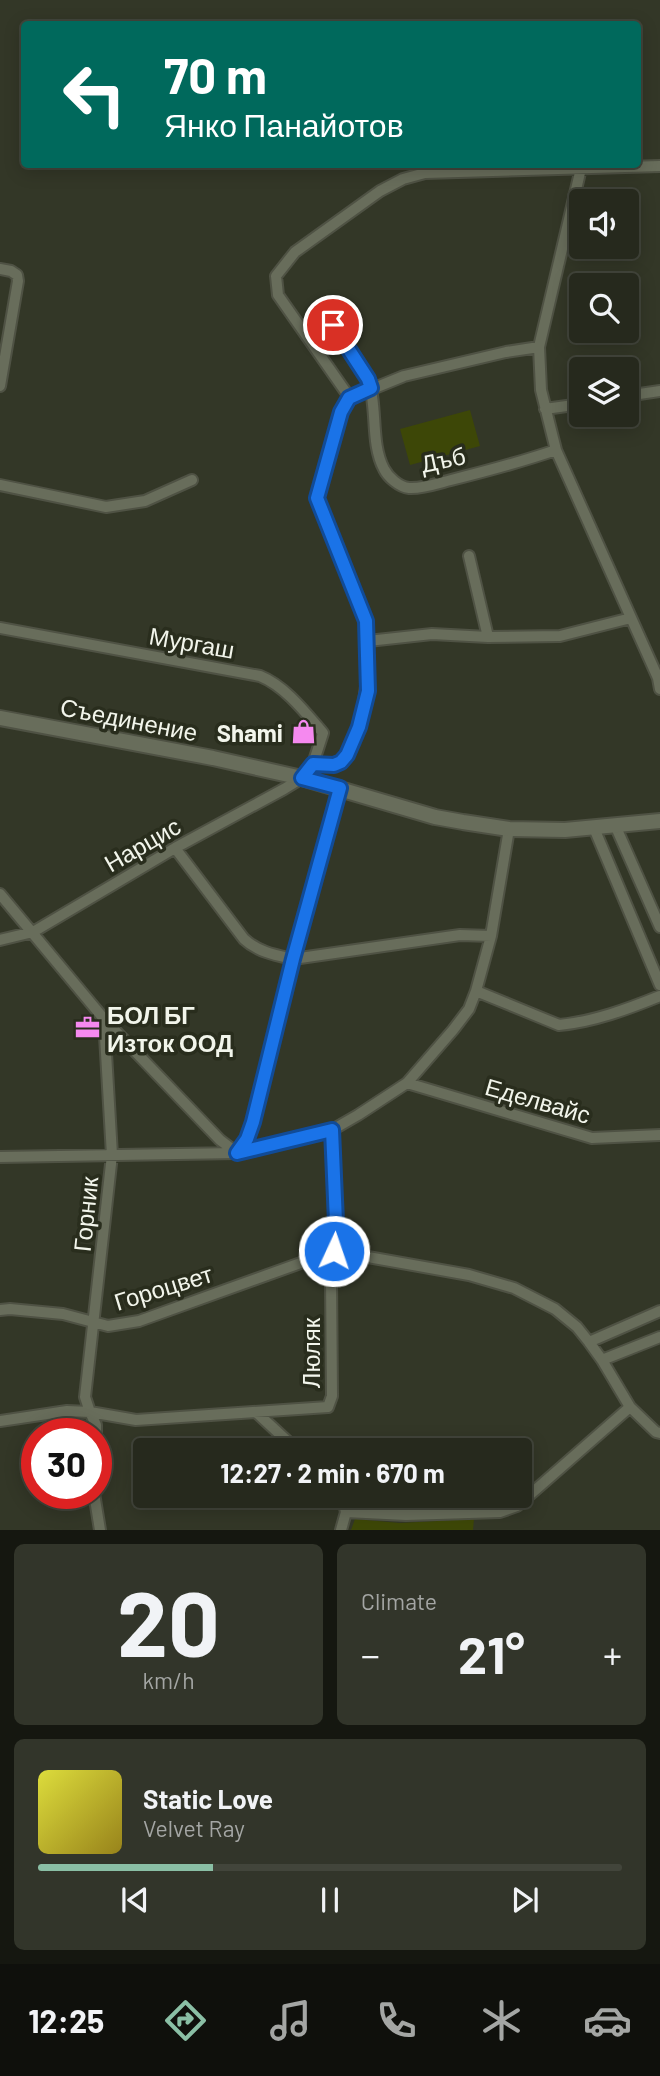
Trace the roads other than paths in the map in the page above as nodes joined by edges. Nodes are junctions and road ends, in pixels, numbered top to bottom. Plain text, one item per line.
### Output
1 (641, 166) edge
2 (660, 166) edge
3 (537, 168) edge
4 (582, 168) edge
5 (0, 270) edge
6 (333, 325) dead end
7 (538, 346) junction
8 (0, 386) edge
9 (371, 388) junction
10 (660, 391) edge
11 (639, 394) edge
12 (349, 398) junction
13 (569, 406) edge
14 (545, 409) junction
15 (556, 450) junction
16 (192, 481) dead end
17 (0, 485) edge
18 (469, 556) dead end
19 (631, 618) junction
20 (0, 628) edge
21 (488, 637) junction
22 (368, 641) junction
23 (660, 689) edge
24 (0, 718) edge
25 (313, 764) junction
26 (302, 778) junction
27 (340, 788) junction
28 (660, 821) edge
29 (615, 825) junction
30 (594, 828) junction
31 (509, 829) junction
32 (175, 848) junction
33 (0, 894) edge
34 (660, 927) edge
35 (33, 933) junction
36 (491, 936) junction
37 (0, 940) edge
38 (293, 959) junction
39 (659, 983) edge
40 (476, 991) junction
41 (660, 996) edge
42 (104, 1019) junction
43 (407, 1083) junction
44 (332, 1130) junction
45 (660, 1135) edge
46 (237, 1153) junction
47 (112, 1155) junction
48 (0, 1157) edge
49 (334, 1251) junction
50 (0, 1310) edge
51 (660, 1311) edge
52 (94, 1324) junction
53 (660, 1337) edge
54 (589, 1342) junction
55 (602, 1360) junction
56 (630, 1407) junction
57 (89, 1412) junction
58 (257, 1413) junction
59 (92, 1418) edge
60 (0, 1421) edge
61 (660, 1433) edge
62 (284, 1438) edge
63 (345, 1508) edge
64 (97, 1509) edge
65 (346, 1512) junction
66 (100, 1530) edge
67 (341, 1530) edge

1 - 2 street
3 - 12 street
4 - 7 street
5 - 8 street
6 - 9 street, Дъб
7 - 9 street
7 - 14 street
9 - 12 street
9 - 15 street, Дъб
10 - 11 street
12 - 22 street
13 - 14 street
14 - 15 street
15 - 19 street
16 - 17 street
18 - 21 street
19 - 21 street
19 - 23 street
20 - 25 street, Мургаш
21 - 22 street
22 - 25 street
24 - 26 street, Съединение
25 - 26 street
26 - 27 street, Съединение
26 - 32 street, Нарцис
27 - 31 street, Съединение
27 - 38 street
28 - 29 street, Съединение
29 - 30 street, Съединение
29 - 34 street
30 - 31 street, Съединение
30 - 39 street
31 - 36 street
32 - 35 street, Нарцис
32 - 38 street
33 - 35 street
35 - 37 street, Нарцис
35 - 42 street
36 - 38 street
36 - 40 street
38 - 46 street
40 - 41 street
40 - 43 street
42 - 46 street
42 - 47 street, Горник
43 - 44 street
43 - 45 street, Еделвайс
44 - 46 street
44 - 49 street, Люляк
46 - 47 street
47 - 48 street
47 - 52 street, Горник
49 - 52 street, Гороцвет
49 - 54 street
49 - 58 street, Люляк
50 - 52 street, Гороцвет
51 - 54 street
52 - 57 street, Горник
53 - 55 street
54 - 55 street
55 - 56 street
56 - 61 street
56 - 65 street
57 - 58 street
57 - 59 street, Горник
57 - 60 street
58 - 62 street
63 - 65 street
64 - 66 street
65 - 67 street

